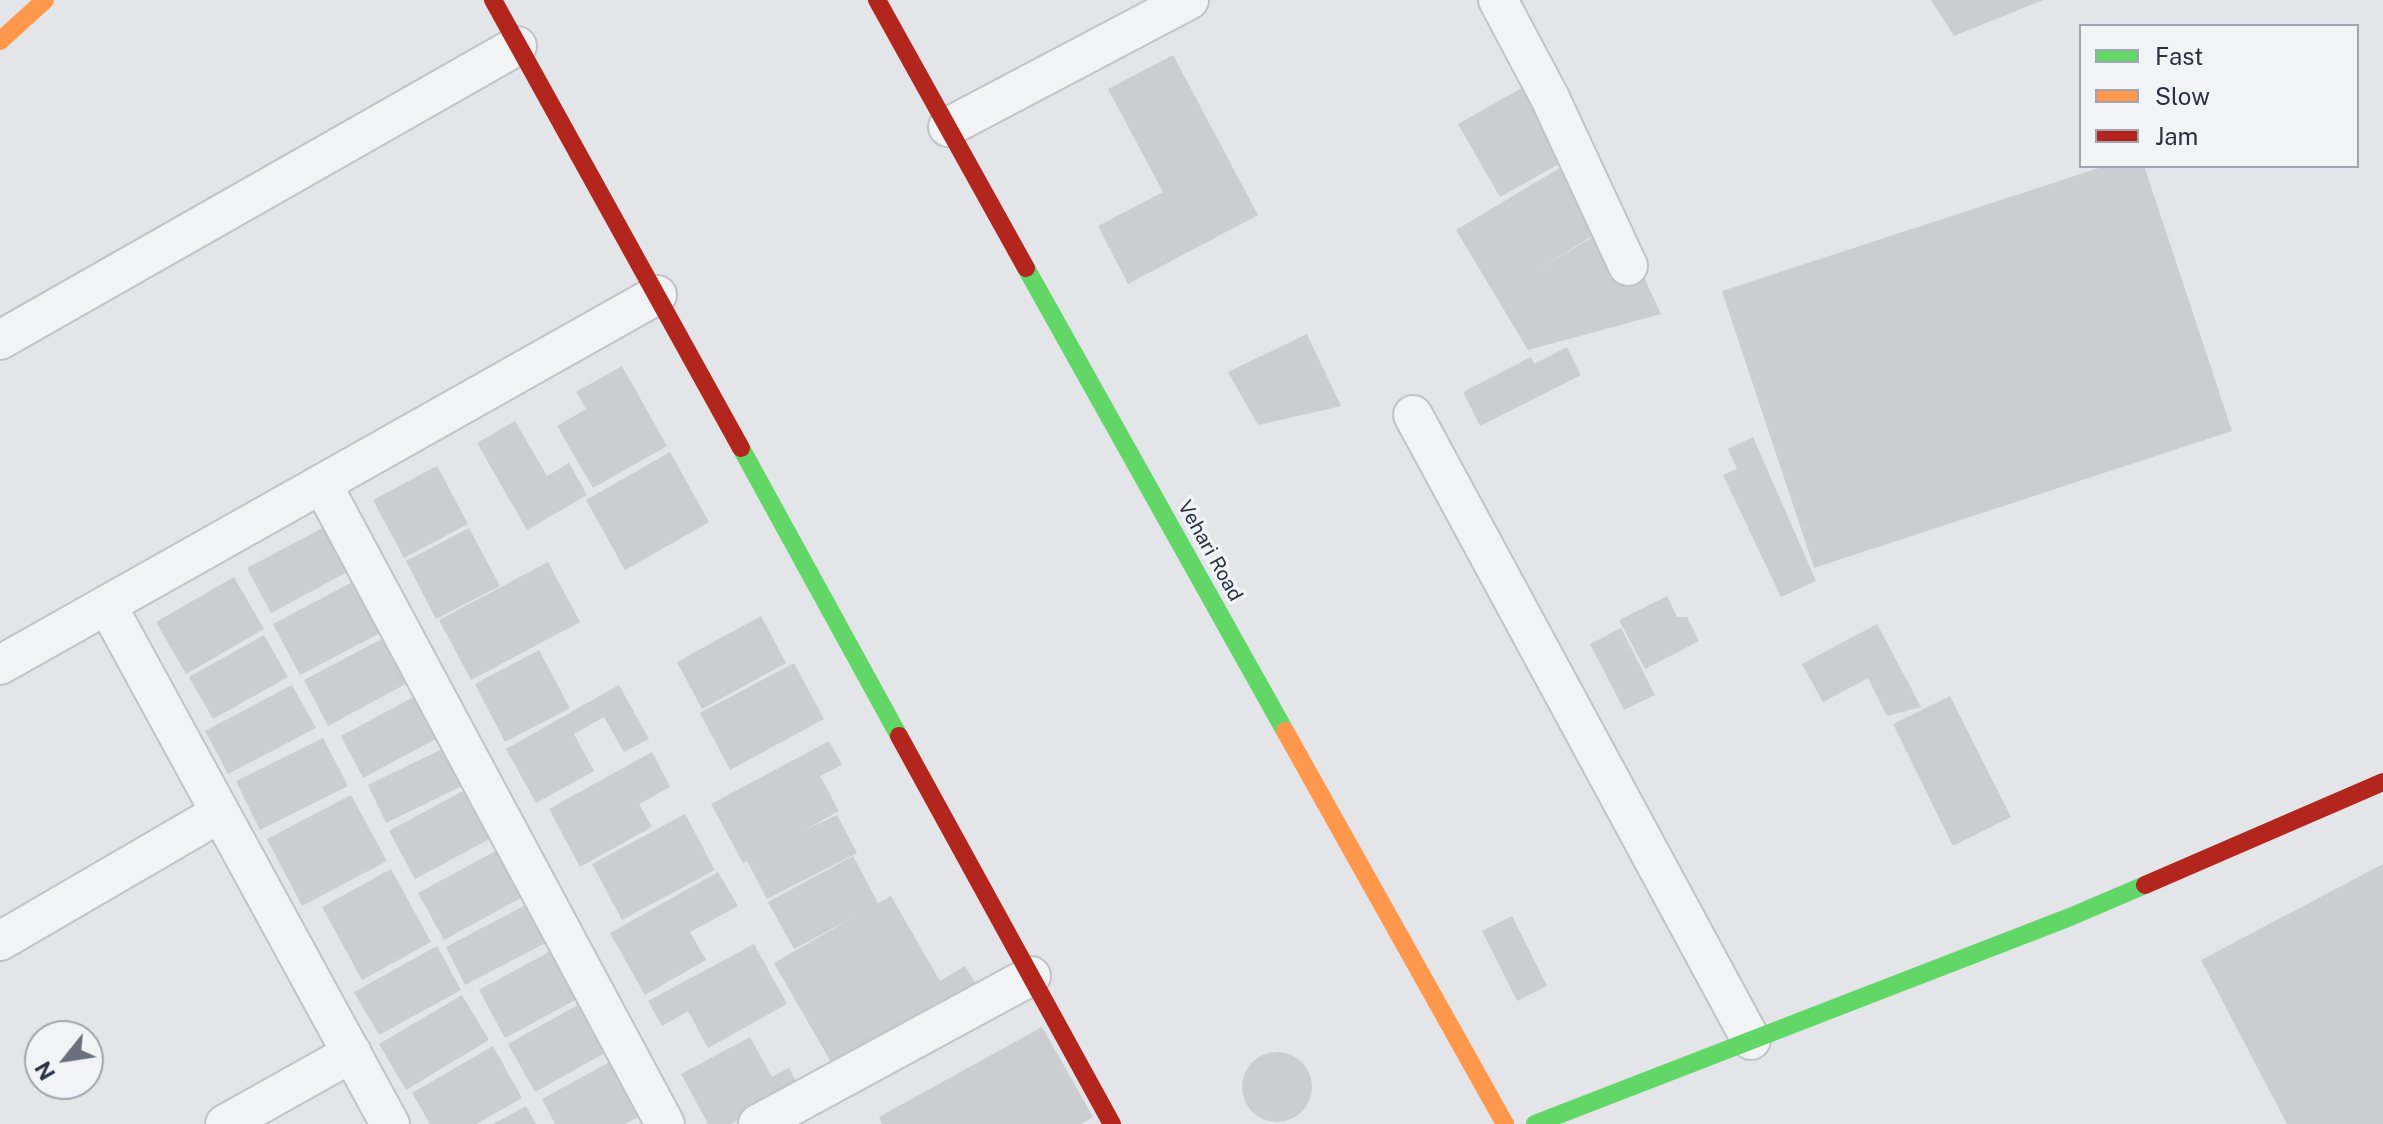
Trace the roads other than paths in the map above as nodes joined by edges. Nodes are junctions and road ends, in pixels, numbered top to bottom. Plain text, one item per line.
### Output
1 (45, 0) edge
2 (493, 0) edge
3 (877, 0) edge
4 (1189, 0) edge
5 (1498, 0) edge
6 (0, 41) edge
7 (517, 46) junction
8 (948, 127) junction
9 (1628, 266) dead end
10 (657, 295) junction
11 (0, 340) edge
12 (1413, 415) dead end
13 (322, 484) junction
14 (107, 605) junction
15 (0, 665) edge
16 (2383, 782) edge
17 (220, 813) junction
18 (0, 941) edge
19 (1031, 976) junction
20 (1751, 1040) junction
21 (352, 1053) junction
22 (225, 1124) edge
23 (390, 1124) edge
24 (665, 1124) edge
25 (758, 1124) edge
26 (1112, 1124) edge
27 (1505, 1124) edge
28 (1535, 1124) edge

1 - 6 street
2 - 7 street
3 - 8 street, Vehari Road
4 - 8 street
5 - 9 street
7 - 10 street
7 - 11 street
8 - 27 street, Vehari Road
10 - 13 street
10 - 19 street
12 - 20 street
13 - 14 street
13 - 24 street
14 - 15 street
14 - 17 street
16 - 20 street
17 - 18 street
17 - 21 street
19 - 25 street
19 - 26 street
20 - 28 street
21 - 22 street
21 - 23 street

